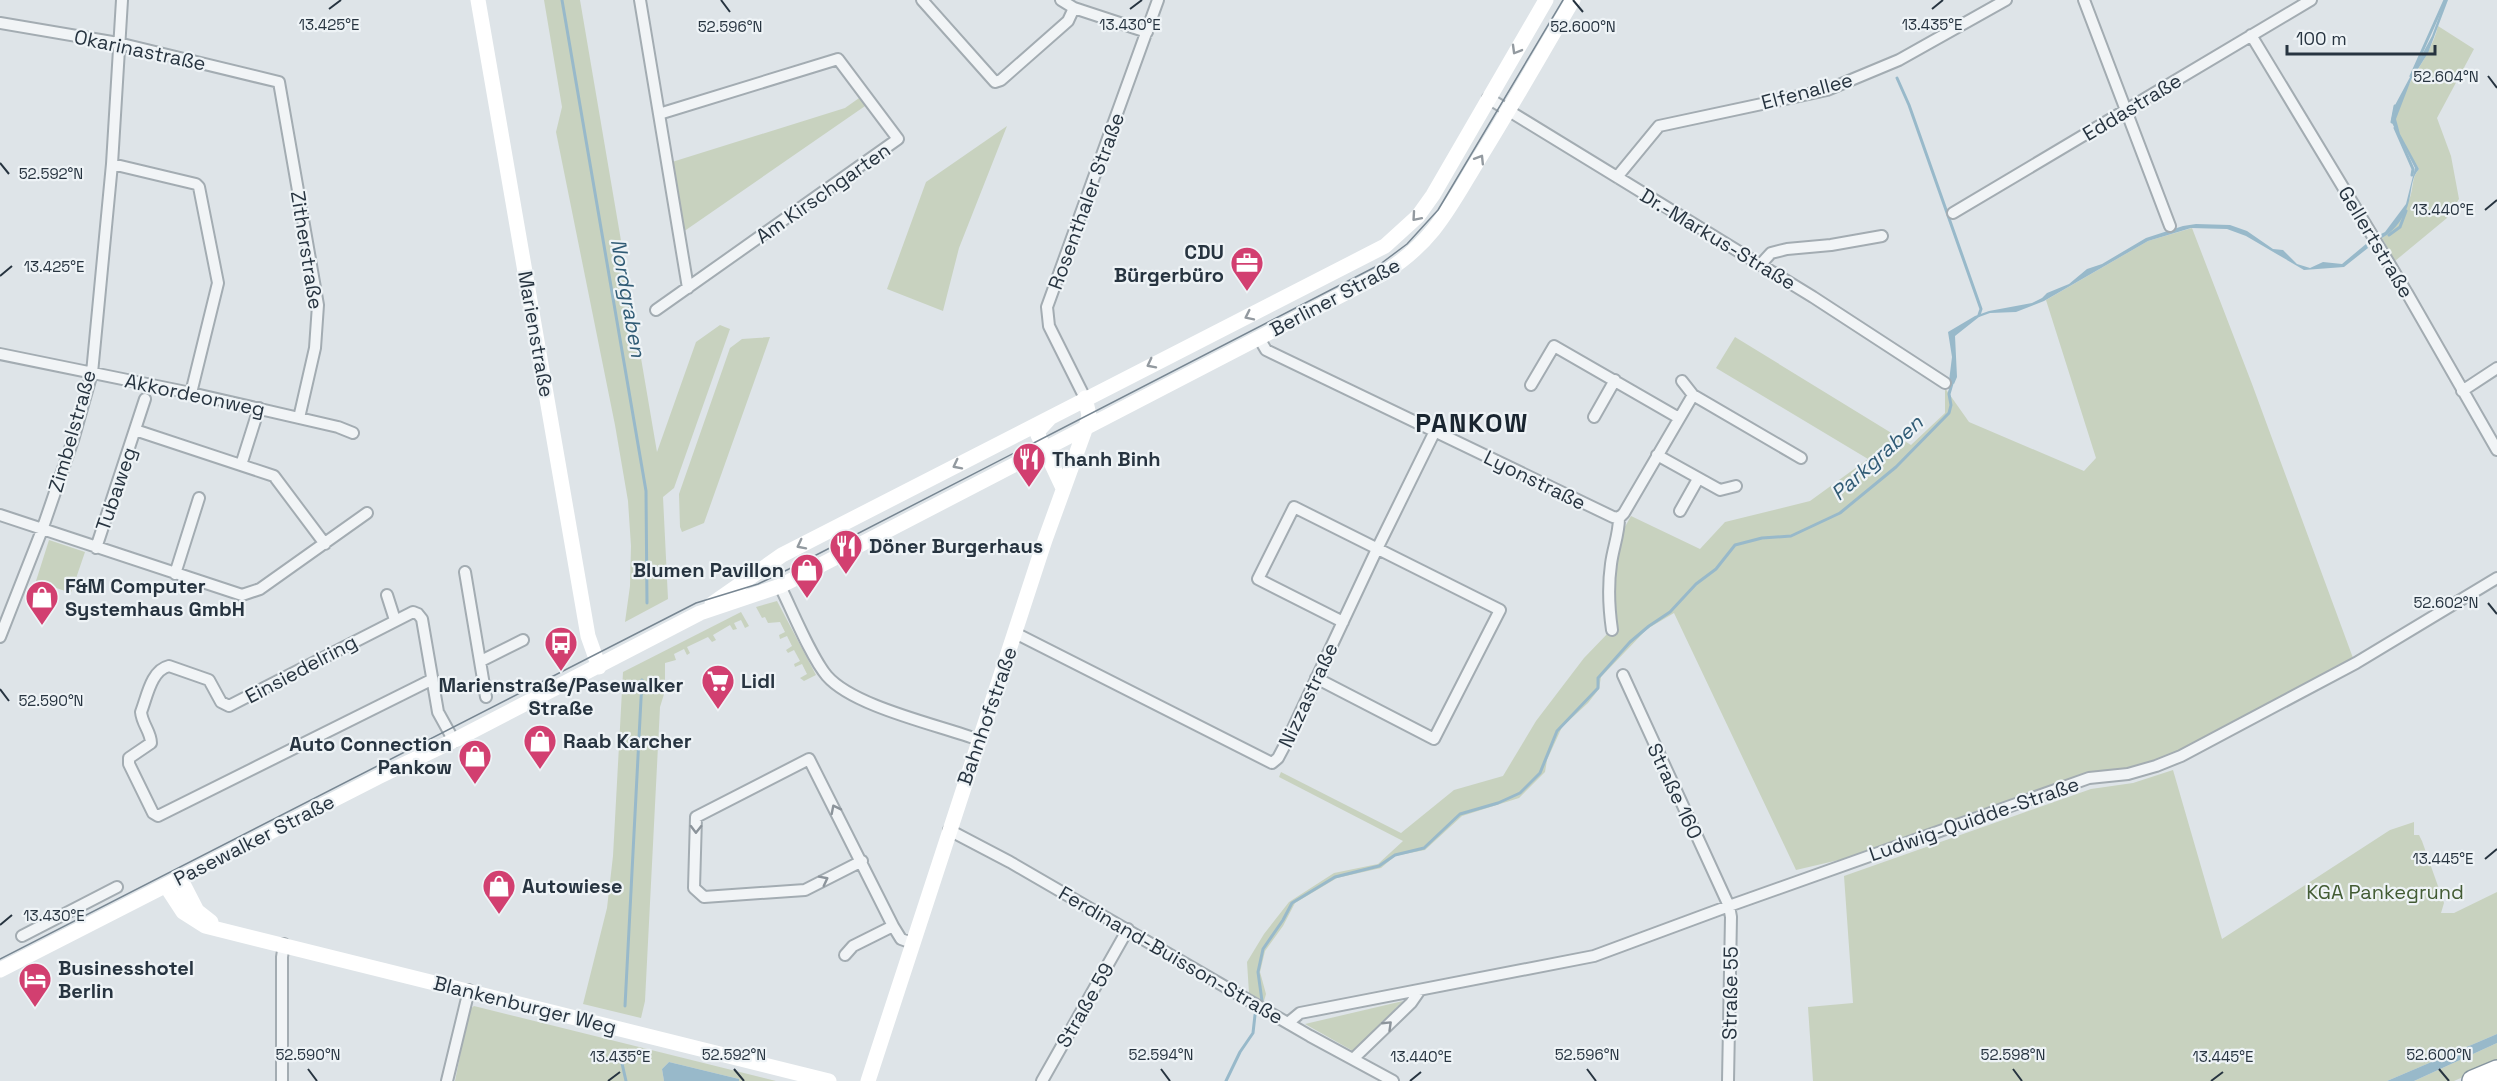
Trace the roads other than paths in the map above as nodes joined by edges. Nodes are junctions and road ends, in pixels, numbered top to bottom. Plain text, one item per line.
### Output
1 (122, 0) edge
2 (478, 0) edge
3 (640, 0) edge
4 (922, 0) edge
5 (1061, 0) edge
6 (1158, 0) edge
7 (1546, 0) edge
8 (1573, 0) edge
9 (2006, 0) edge
10 (2084, 0) edge
11 (2311, 0) edge
12 (1074, 8) junction
13 (0, 23) edge
14 (1147, 32) junction
15 (2251, 35) junction
16 (118, 43) junction
17 (279, 82) joint
18 (1488, 98) junction
19 (2127, 110) junction
20 (1510, 111) junction
21 (659, 114) junction
22 (112, 164) junction
23 (1617, 177) junction
24 (1953, 213) dead end
25 (2170, 225) dead end
26 (1882, 236) dead end
27 (1761, 264) junction
28 (688, 288) junction
29 (656, 310) dead end
30 (1259, 338) junction
31 (0, 354) edge
32 (2497, 368) edge
33 (92, 373) junction
34 (1615, 380) junction
35 (1682, 381) dead end
36 (1945, 382) dead end
37 (1531, 385) dead end
38 (2462, 391) junction
39 (191, 393) junction
40 (1693, 395) junction
41 (1085, 398) junction
42 (145, 399) dead end
43 (259, 408) junction
44 (1051, 417) junction
45 (1594, 417) dead end
46 (299, 418) junction
47 (1679, 418) junction
48 (1086, 427) junction
49 (135, 430) junction
50 (1436, 431) junction
51 (353, 433) dead end
52 (1044, 449) junction
53 (2497, 450) edge
54 (1657, 455) junction
55 (1801, 458) dead end
56 (242, 465) junction
57 (1698, 479) junction
58 (1736, 486) dead end
59 (1063, 488) junction
60 (894, 497) junction
61 (199, 498) dead end
62 (1680, 511) dead end
63 (367, 513) dead end
64 (0, 515) edge
65 (1618, 518) junction
66 (905, 520) junction
67 (42, 530) junction
68 (325, 544) junction
69 (96, 548) junction
70 (1377, 549) junction
71 (766, 564) junction
72 (465, 572) dead end
73 (175, 574) junction
74 (2497, 578) edge
75 (780, 586) junction
76 (387, 595) dead end
77 (700, 613) junction
78 (395, 620) junction
79 (1343, 621) junction
80 (1612, 630) dead end
81 (1015, 633) junction
82 (0, 637) edge
83 (523, 639) dead end
84 (481, 661) junction
85 (599, 667) junction
86 (1623, 675) dead end
87 (1316, 678) junction
88 (431, 680) junction
89 (486, 697) dead end
90 (979, 740) junction
91 (454, 741) junction
92 (949, 830) junction
93 (862, 861) junction
94 (180, 878) junction
95 (166, 886) junction
96 (117, 887) dead end
97 (1729, 906) junction
98 (893, 926) junction
99 (221, 928) junction
100 (1128, 929) junction
101 (22, 936) dead end
102 (912, 943) junction
103 (284, 944) junction
104 (845, 955) dead end
105 (0, 970) edge
106 (469, 990) junction
107 (1420, 990) junction
108 (1288, 1023) junction
109 (1353, 1059) junction
110 (2497, 1071) edge
111 (282, 1081) edge
112 (447, 1081) edge
113 (829, 1081) edge
114 (868, 1081) edge
115 (1042, 1081) edge
116 (1394, 1081) edge
117 (1728, 1081) edge
118 (2473, 1081) edge

1 - 16 street, Zimbelstraße
2 - 85 main road, Marienstraße
3 - 21 street
4 - 12 street
5 - 12 street
6 - 14 street, Rosenthaler Straße
7 -> 18 main road, Berliner Straße
8 - 20 main road, Berliner Straße
9 - 23 street, Elfenallee
10 - 19 street
11 - 15 street, Eddastraße
12 - 14 street
13 - 16 street, Okarinastraße
14 - 41 street, Rosenthaler Straße
15 - 19 street, Eddastraße
15 - 38 street, Gellertstraße
16 - 17 street, Okarinastraße
16 - 22 street, Zimbelstraße
17 - 46 street, Zitherstraße
18 - 20 street, Dr.-Markus-Straße
18 -> 41 main road, Berliner Straße
19 - 24 street, Eddastraße
19 - 25 street
20 - 23 street, Dr.-Markus-Straße
30 -> 20 main road, Berliner Straße
21 - 28 street
21 - 28 street, Am Kirschgarten
22 - 33 street, Zimbelstraße
22 - 39 street
23 - 27 street, Dr.-Markus-Straße
26 - 27 street
27 - 36 street, Dr.-Markus-Straße
28 - 29 street, Am Kirschgarten
30 - 48 main road, Berliner Straße
30 - 50 street, Lyonstraße
31 - 33 street, Akkordeonweg
32 - 38 street
33 - 39 street, Akkordeonweg
33 - 67 street, Zimbelstraße
34 - 37 street
34 - 45 street
34 - 47 street
35 - 40 street
38 - 53 street, Gellertstraße
39 - 43 street, Akkordeonweg
40 - 47 street
40 - 55 street
41 - 44 main road, Pasewalker Straße
41 - 48 main road
42 - 49 street, Tubaweg
43 - 46 street, Akkordeonweg
43 - 56 street
44 - 52 main road
44 -> 60 main road, Pasewalker Straße
46 - 51 street, Akkordeonweg
47 - 54 street
48 - 52 main road, Pasewalker Straße
48 - 59 main road, Bahnhofstraße
49 - 56 street, Tubaweg
49 - 69 street, Tubaweg
50 - 65 street, Lyonstraße
50 - 70 street, Nizzastraße
52 - 59 main road
52 - 66 main road, Pasewalker Straße
54 - 57 street
54 - 65 street
56 - 68 street, Tubaweg
57 - 58 street
57 - 62 street
59 - 81 main road, Bahnhofstraße
60 - 66 main road
60 -> 71 main road, Pasewalker Straße
61 - 73 street
63 - 68 street
64 - 67 street
65 - 80 street
66 - 75 main road, Pasewalker Straße
67 - 69 street
67 - 82 street, Zimbelstraße
68 - 73 street
69 - 73 street
70 - 79 street, Nizzastraße
70 - 79 street
70 - 87 street
71 - 75 main road
71 - 77 main road, Pasewalker Straße
72 - 84 street
74 - 97 street, Ludwig-Quidde-Straße
75 - 77 main road, Pasewalker Straße
75 - 90 street
76 - 78 street
77 - 85 main road, Pasewalker Straße
78 - 88 street, Einsiedelring
78 - 88 street, Einsiedelring
79 - 87 street, Nizzastraße
81 - 87 street, Nizzastraße
81 - 90 main road, Bahnhofstraße
83 - 84 street
84 - 89 street
85 - 91 main road, Pasewalker Straße
86 - 97 street, Straße 160
88 - 91 street, Einsiedelring
90 - 92 main road, Bahnhofstraße
91 - 94 main road, Pasewalker Straße
92 - 100 street, Ferdinand-Buisson-Straße
92 - 102 main road, Bahnhofstraße
93 -> 93 street
93 - 98 street
94 - 95 main road, Pasewalker Straße
94 - 99 main road, Blankenburger Weg
95 - 99 main road, Blankenburger Weg
95 - 105 main road, Pasewalker Straße
96 - 101 street
97 - 107 street, Ludwig-Quidde-Straße
97 - 117 street, Straße 55
98 - 102 street
98 - 104 street
99 - 103 main road, Blankenburger Weg
100 - 108 street, Ferdinand-Buisson-Straße
100 - 115 street, Straße 59
102 - 114 main road, Bahnhofstraße
103 - 106 main road, Blankenburger Weg
103 - 111 street
106 - 112 street
106 - 113 main road, Blankenburger Weg
107 - 108 street, Ludwig-Quidde-Straße
109 -> 107 street
108 - 109 street, Ferdinand-Buisson-Straße
109 - 116 street, Ferdinand-Buisson-Straße
110 - 118 highway

